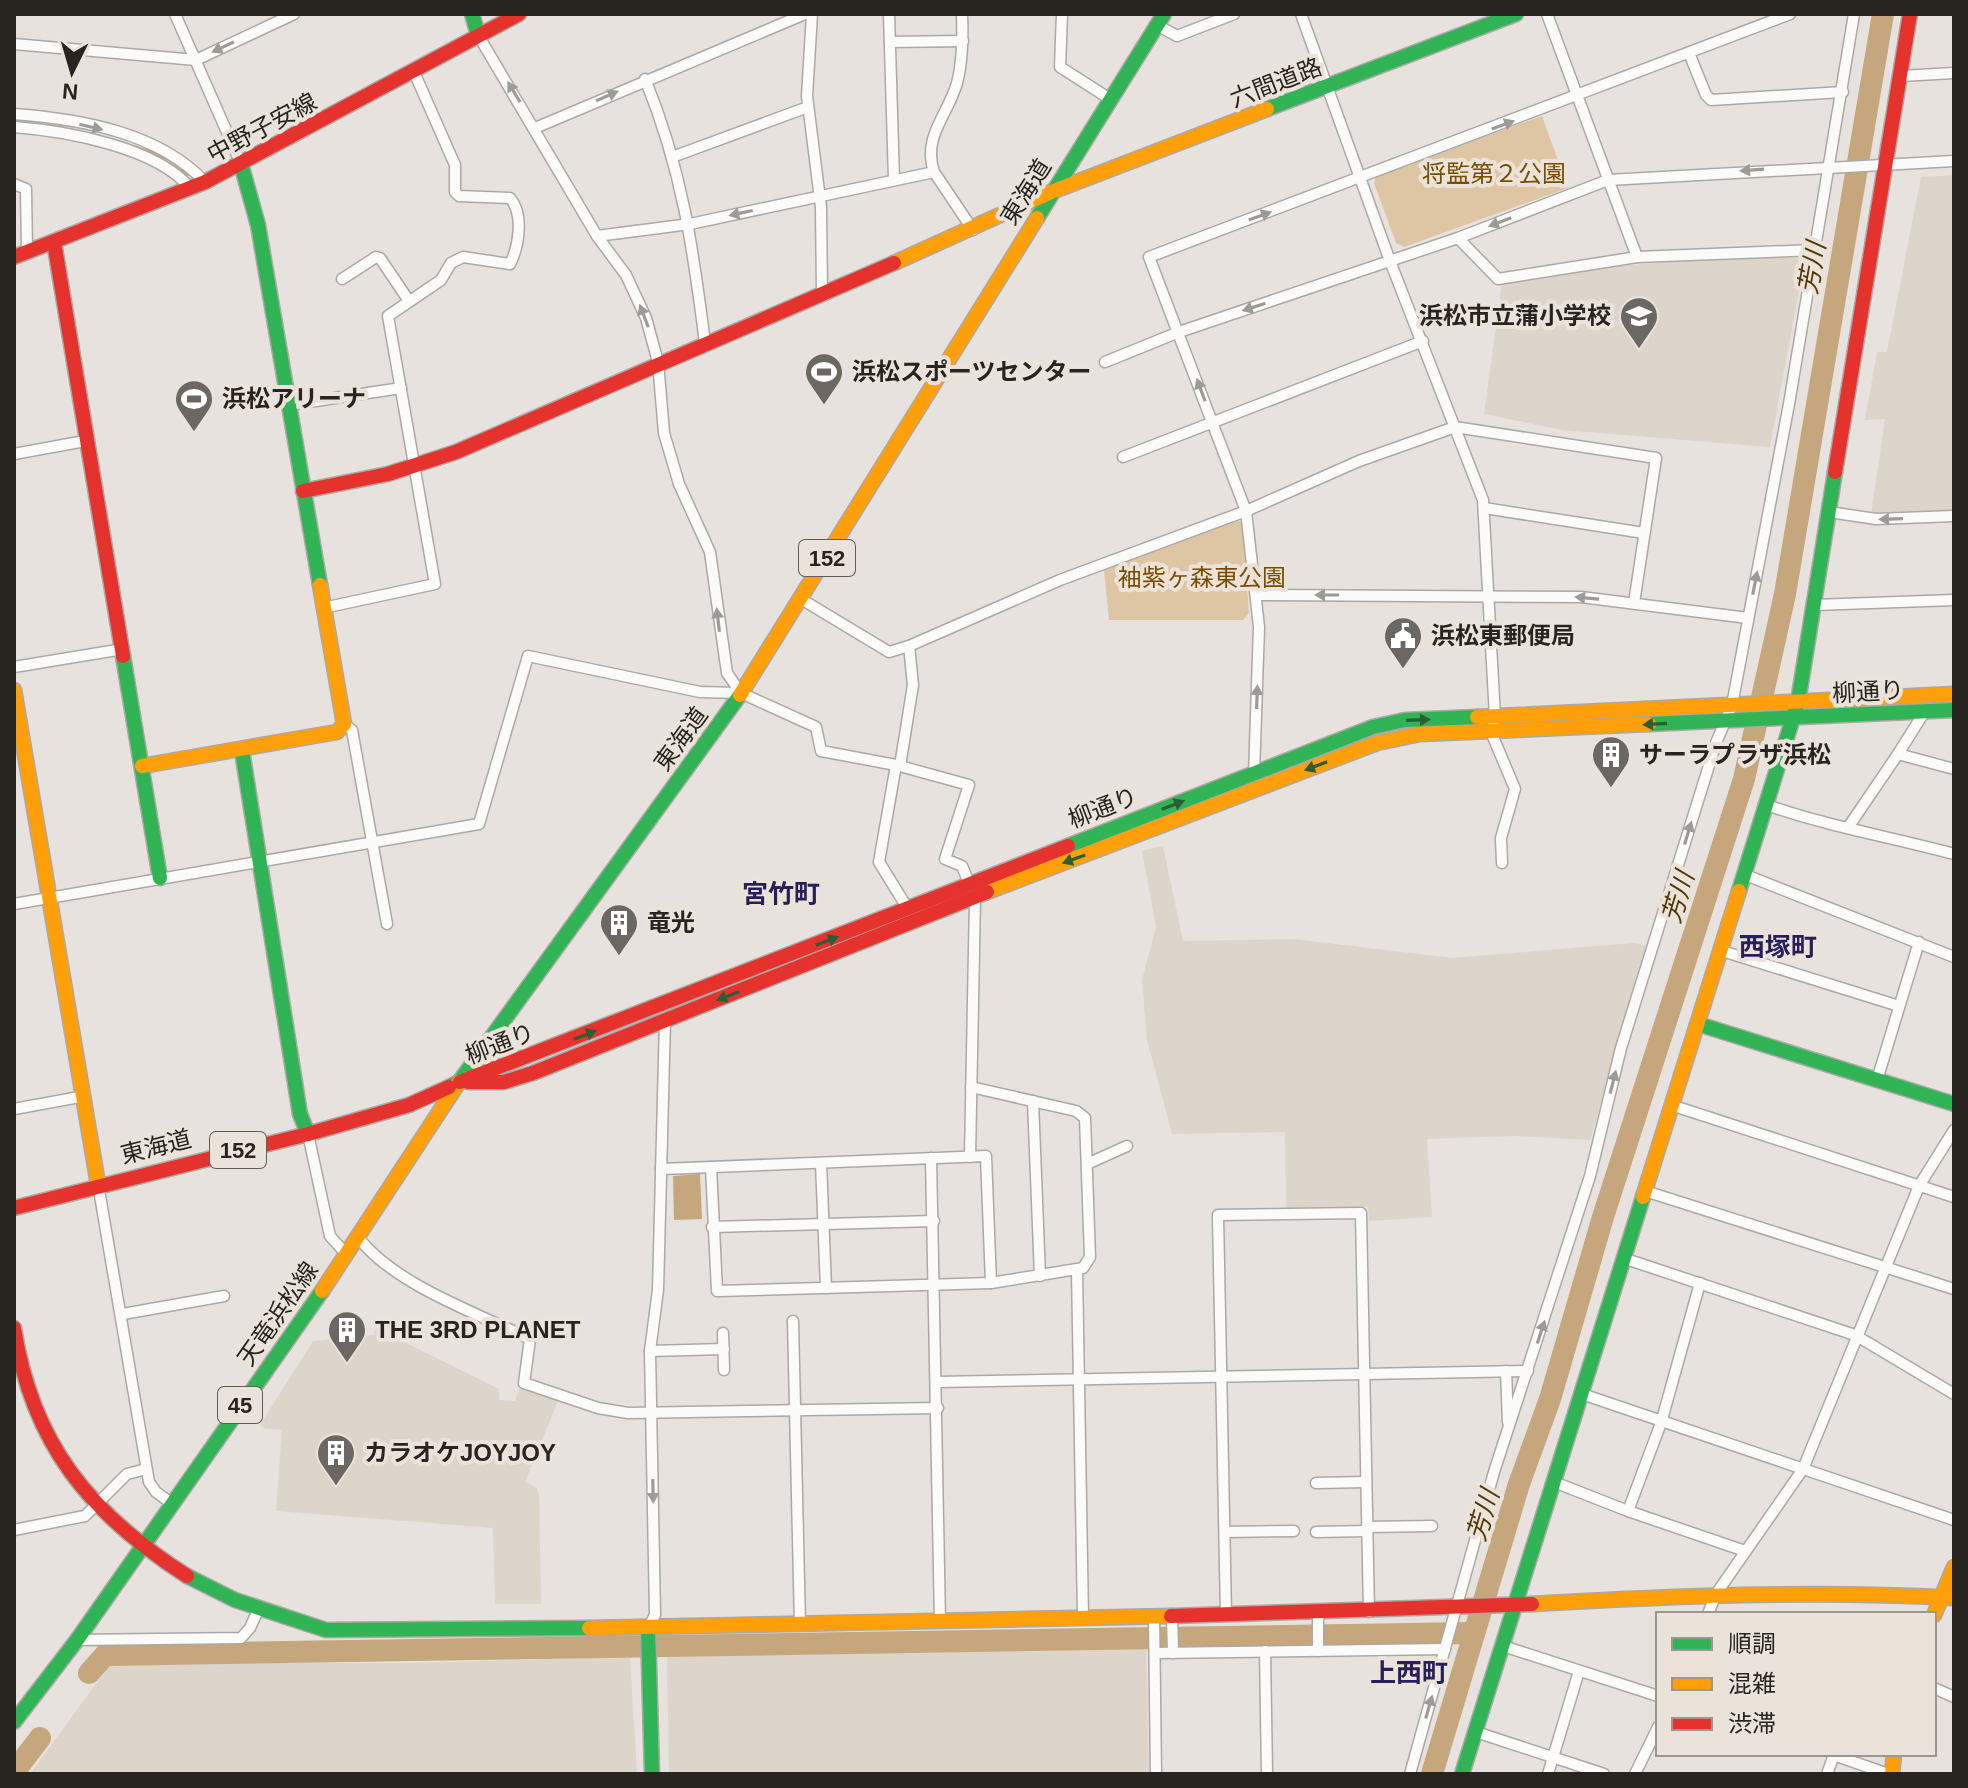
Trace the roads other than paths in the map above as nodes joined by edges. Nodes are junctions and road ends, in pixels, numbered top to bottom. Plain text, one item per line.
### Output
1 (175, 14) edge
2 (294, 14) edge
3 (472, 14) edge
4 (519, 14) edge
5 (805, 14) edge
6 (812, 14) edge
7 (889, 14) edge
8 (962, 14) edge
9 (1062, 14) edge
10 (1234, 14) edge
11 (1301, 14) edge
12 (1516, 14) edge
13 (1547, 14) edge
14 (1790, 14) edge
15 (1854, 14) edge
16 (1910, 14) edge
17 (1160, 19) edge
18 (478, 35) junction
19 (963, 41) junction
20 (890, 42) junction
21 (14, 44) edge
22 (1689, 53) junction
23 (196, 60) junction
24 (414, 72) junction
25 (1954, 73) edge
26 (1901, 76) junction
27 (645, 79) junction
28 (1327, 88) junction
29 (1843, 92) junction
30 (1577, 98) junction
31 (1110, 99) junction
32 (808, 107) junction
33 (14, 114) edge
34 (14, 127) edge
35 (535, 128) junction
36 (675, 156) junction
37 (1954, 161) edge
38 (1883, 163) junction
39 (241, 164) junction
40 (1832, 165) junction
41 (934, 172) junction
42 (1360, 179) junction
43 (894, 180) junction
44 (1608, 180) junction
45 (14, 184) edge
46 (198, 186) junction
47 (1051, 192) junction
48 (817, 197) junction
49 (690, 224) junction
50 (973, 230) junction
51 (597, 236) junction
52 (1458, 238) junction
53 (54, 242) junction
54 (1815, 250) junction
55 (21, 255) edge
56 (1637, 257) junction
57 (1390, 261) junction
58 (342, 279) dead end
59 (822, 293) junction
60 (409, 301) junction
61 (1179, 332) junction
62 (1423, 341) junction
63 (705, 343) junction
64 (658, 362) junction
65 (1105, 362) dead end
66 (401, 388) junction
67 (289, 405) junction
68 (1213, 423) junction
69 (1455, 427) junction
70 (85, 441) junction
71 (14, 454) edge
72 (1123, 457) dead end
73 (414, 467) junction
74 (303, 491) junction
75 (1484, 508) junction
76 (1246, 511) junction
77 (1829, 512) junction
78 (1954, 516) edge
79 (1644, 533) junction
80 (1258, 595) junction
81 (1490, 596) junction
82 (801, 599) junction
83 (1954, 600) edge
84 (1634, 603) junction
85 (1814, 605) junction
86 (323, 608) junction
87 (1748, 618) junction
88 (909, 646) junction
89 (123, 649) junction
90 (14, 667) edge
91 (14, 690) edge
92 (741, 693) junction
93 (1954, 694) edge
94 (1791, 710) junction
95 (1954, 710) edge
96 (1925, 711) junction
97 (1731, 712) junction
98 (344, 724) junction
99 (1493, 724) junction
100 (242, 751) junction
101 (1898, 754) junction
102 (142, 766) junction
103 (898, 766) junction
104 (1954, 769) edge
105 (1254, 774) junction
106 (1764, 804) junction
107 (1849, 826) junction
108 (369, 843) junction
109 (1954, 854) edge
110 (258, 862) junction
111 (1502, 863) dead end
112 (1743, 874) junction
113 (160, 878) junction
114 (972, 891) junction
115 (48, 898) junction
116 (14, 904) edge
117 (908, 909) junction
118 (387, 924) dead end
119 (1919, 942) junction
120 (1719, 950) junction
121 (1954, 957) edge
122 (1899, 1006) junction
123 (665, 1020) junction
124 (1698, 1024) junction
125 (1877, 1080) junction
126 (459, 1082) junction
127 (971, 1087) junction
128 (85, 1096) junction
129 (1033, 1101) junction
130 (1954, 1104) edge
131 (1671, 1105) junction
132 (14, 1109) edge
133 (1954, 1130) edge
134 (308, 1134) junction
135 (1127, 1146) dead end
136 (970, 1157) junction
137 (931, 1158) junction
138 (821, 1163) junction
139 (1087, 1164) junction
140 (711, 1167) junction
141 (661, 1169) junction
142 (98, 1184) junction
143 (1919, 1186) junction
144 (1645, 1191) junction
145 (1954, 1197) edge
146 (14, 1208) edge
147 (934, 1221) junction
148 (824, 1224) junction
149 (712, 1227) junction
150 (358, 1237) junction
151 (347, 1255) junction
152 (1626, 1259) junction
153 (1886, 1267) junction
154 (1077, 1270) junction
155 (1040, 1276) junction
156 (991, 1283) junction
157 (1700, 1283) junction
158 (936, 1285) junction
159 (826, 1288) junction
160 (1954, 1289) edge
161 (224, 1296) dead end
162 (123, 1314) junction
163 (793, 1321) dead end
164 (14, 1328) edge
165 (723, 1333) dead end
166 (1855, 1335) junction
167 (724, 1349) junction
168 (650, 1351) junction
169 (724, 1370) dead end
170 (1506, 1371) junction
171 (1528, 1371) junction
172 (1364, 1374) junction
173 (1221, 1376) junction
174 (1079, 1379) junction
175 (937, 1382) junction
176 (1582, 1394) junction
177 (1954, 1394) edge
178 (938, 1408) junction
179 (793, 1411) junction
180 (651, 1413) junction
181 (1661, 1423) junction
182 (1509, 1428) junction
183 (146, 1469) junction
184 (1803, 1469) junction
185 (1366, 1482) junction
186 (1554, 1482) junction
187 (1316, 1483) dead end
188 (171, 1503) junction
189 (96, 1505) junction
190 (1628, 1511) junction
191 (1954, 1520) edge
192 (1432, 1526) dead end
193 (1367, 1529) junction
194 (14, 1530) edge
195 (1294, 1531) dead end
196 (1225, 1532) junction
197 (1316, 1532) dead end
198 (142, 1544) junction
199 (1745, 1551) junction
200 (1954, 1567) edge
201 (1716, 1594) junction
202 (1948, 1598) edge
203 (1509, 1604) junction
204 (258, 1610) junction
205 (1369, 1612) junction
206 (1456, 1612) junction
207 (1709, 1612) edge
208 (1226, 1615) junction
209 (1083, 1618) junction
210 (1318, 1620) junction
211 (940, 1621) junction
212 (1154, 1622) junction
213 (1173, 1622) junction
214 (800, 1625) junction
215 (649, 1633) junction
216 (77, 1640) junction
217 (1446, 1645) junction
218 (1503, 1646) junction
219 (1318, 1648) junction
220 (1154, 1650) junction
221 (1173, 1650) junction
222 (1265, 1651) junction
223 (1579, 1671) junction
224 (1656, 1695) edge
225 (14, 1722) edge
226 (1656, 1731) edge
227 (1476, 1732) junction
228 (1553, 1756) junction
229 (1838, 1756) edge
230 (652, 1774) edge
231 (1156, 1774) edge
232 (1267, 1774) edge
233 (1410, 1774) edge
234 (1462, 1774) edge
235 (1548, 1774) edge
236 (1604, 1774) edge
237 (1635, 1774) edge
238 (1890, 1774) edge

1 - 23 street
2 -> 23 street
3 - 18 main road
4 - 18 main road, 中野子安線
5 - 27 street
6 - 32 street
7 - 20 street
8 - 19 street
9 - 31 street
10 - 17 street
11 - 28 street
12 - 28 main road, 六間道路
13 - 30 street
14 - 22 street
15 - 29 street
16 - 26 main road
17 - 31 main road, 東海道 / 152
18 - 24 main road, 中野子安線
35 -> 18 street
19 - 20 street
19 - 41 street
20 - 43 street
21 - 23 street
22 - 29 street
22 - 30 street
23 - 39 street
24 - 39 main road, 中野子安線
24 - 60 street
25 - 26 street
26 - 38 main road
35 -> 27 street
27 - 36 street
28 - 42 street
28 - 47 main road, 六間道路
29 - 40 street
42 -> 30 street
30 - 44 street
31 - 47 main road, 東海道 / 152
32 - 36 street
32 - 48 street
33 -> 46 street
34 - 46 street
35 - 51 street
36 - 49 street
37 - 38 street
38 - 40 street
38 - 77 main road
39 - 46 main road, 中野子安線
39 - 67 main road
40 -> 44 street
40 - 54 street
41 - 43 street
41 - 50 street
42 - 57 street
61 -> 42 street
43 - 48 street
44 -> 52 street
44 - 56 street
45 - 55 street
46 - 53 main road, 中野子安線
47 - 50 main road, 六間道路
47 - 82 main road, 東海道 / 152
48 -> 49 street
48 - 59 street
49 - 51 street
49 - 63 street
50 - 59 main road, 六間道路
64 -> 51 street
52 - 56 street
52 - 57 street
53 - 55 main road, 中野子安線
53 - 70 main road
54 - 56 street
87 -> 54 street
57 -> 61 street
57 - 62 street
58 - 60 street
59 - 63 main road, 六間道路
60 - 66 street
61 - 65 street
68 -> 61 street
62 - 68 street
62 - 69 street
63 - 64 main road, 六間道路
64 - 73 main road, 六間道路
92 -> 64 street
66 - 67 street
66 - 73 street
67 - 74 main road
68 - 72 street
68 - 76 street
69 - 75 street
69 - 76 street
69 - 79 street
70 - 71 street
70 - 89 main road
73 - 74 main road, 六間道路
73 - 86 street
74 - 86 main road
75 - 79 street
75 - 81 street
76 - 80 street
76 - 88 street
78 -> 77 street
77 - 85 main road
79 - 84 street
81 -> 80 street
105 -> 80 street
84 -> 81 street
81 - 99 street
82 - 88 street
82 - 92 main road, 東海道 / 152
83 - 85 street
84 - 87 street
85 - 94 main road
86 - 98 main road
87 - 97 street
88 - 103 street
89 - 90 street
89 - 102 main road
91 - 115 main road
92 - 103 street
92 - 108 street
92 - 126 main road, 東海道 / 152
93 - 94 main road, 柳通り
94 - 96 main road, 柳通り
94 - 97 main road, 柳通り
94 - 106 main road
95 - 96 main road, 柳通り
96 - 101 street
97 - 99 main road, 柳通り
171 -> 97 street
98 - 100 main road
98 - 108 street
105 -> 99 main road, 柳通り
99 - 111 street
99 -> 114 main road, 柳通り
100 - 102 main road
100 - 110 main road
101 - 104 street
101 - 107 street
102 - 113 main road
103 - 114 street
103 - 117 street
114 -> 105 main road, 柳通り
106 - 107 street
106 - 112 main road
107 - 109 street
108 - 110 street
108 - 118 street
110 - 113 street
110 - 134 main road
112 - 119 street
112 - 120 main road
113 - 115 street
114 - 117 main road, 柳通り
114 -> 123 main road, 柳通り
114 - 127 street
115 - 116 street
115 - 128 main road
126 -> 117 main road, 柳通り
119 - 121 street
119 - 122 street
120 - 122 street
120 - 124 main road
122 - 125 street
123 - 126 main road, 柳通り
123 - 141 street
124 - 125 main road
124 - 131 main road
125 - 130 main road
126 - 134 main road, 東海道 / 152
126 - 150 main road, 天竜浜松線 / 45
127 - 129 street
127 - 136 street
128 - 132 street
128 - 142 main road
129 - 139 street
129 - 155 street
131 - 143 street
131 - 144 main road
133 - 143 street
134 - 142 main road, 東海道 / 152
134 - 151 street
135 - 139 street
136 - 137 street
136 - 156 street
137 - 138 street
137 - 147 street
138 - 140 street
138 - 148 street
139 - 154 street
140 - 141 street
140 - 149 street
141 - 168 street
142 - 146 main road, 東海道 / 152
142 - 162 street
143 - 145 street
143 - 153 street
144 - 152 main road
144 - 153 street
147 - 148 street
147 - 158 street
148 - 149 street
148 - 159 street
149 - 159 street
150 - 151 main road, 天竜浜松線 / 45
150 - 180 street
151 - 188 main road, 天竜浜松線 / 45
152 - 157 street
152 - 176 main road
153 - 160 street
153 - 166 street
154 - 155 street
154 - 174 street
155 - 156 street
156 - 158 street
157 - 166 street
157 - 181 street
158 - 159 street
158 - 175 street
161 - 162 street
162 - 183 street
163 - 179 street
164 - 189 main road
165 - 167 street
166 - 177 street
166 - 184 street
167 - 168 street
167 - 169 street
168 - 180 street
170 - 171 street
170 - 172 street
170 - 182 street
171 - 182 street
172 - 173 street
172 - 173 street
172 - 185 street
173 - 174 street
173 - 196 street
174 - 175 street
174 - 209 street
175 - 178 street
176 - 181 street
176 - 186 main road
178 - 179 street
178 - 211 street
179 - 180 street
179 - 214 street
180 -> 215 street
181 - 184 street
181 - 190 street
182 - 206 street
183 - 188 street
183 - 189 street
184 - 191 street
184 - 199 street
185 - 187 street
185 - 193 street
186 - 190 street
186 - 203 main road
188 - 198 main road, 天竜浜松線 / 45
189 - 194 street
189 - 198 main road
190 - 199 street
192 - 193 street
193 - 197 street
193 - 205 street
195 - 196 street
196 - 208 street
198 - 204 main road
198 - 216 main road, 天竜浜松線 / 45
199 - 201 street
200 - 202 main road
201 - 202 main road
201 - 203 main road
201 - 207 street
203 - 206 main road
203 - 218 main road
204 - 215 main road
204 - 216 street
205 - 206 main road
205 - 210 main road
206 - 217 street
208 - 210 main road
208 - 213 main road
209 - 211 main road
209 - 212 main road
210 - 219 street
211 - 214 main road
212 - 213 main road
212 - 220 street
213 - 221 street
214 - 215 main road
215 - 230 main road
216 - 225 main road, 天竜浜松線 / 45
217 - 219 street
233 -> 217 street
218 - 223 street
218 - 227 main road
219 - 222 street
220 - 221 street
220 - 231 street
221 - 222 street
222 - 232 street
223 - 224 street
223 - 228 street
226 - 237 street
227 - 228 street
227 - 234 main road
228 - 235 street
228 - 236 street
229 - 238 street

